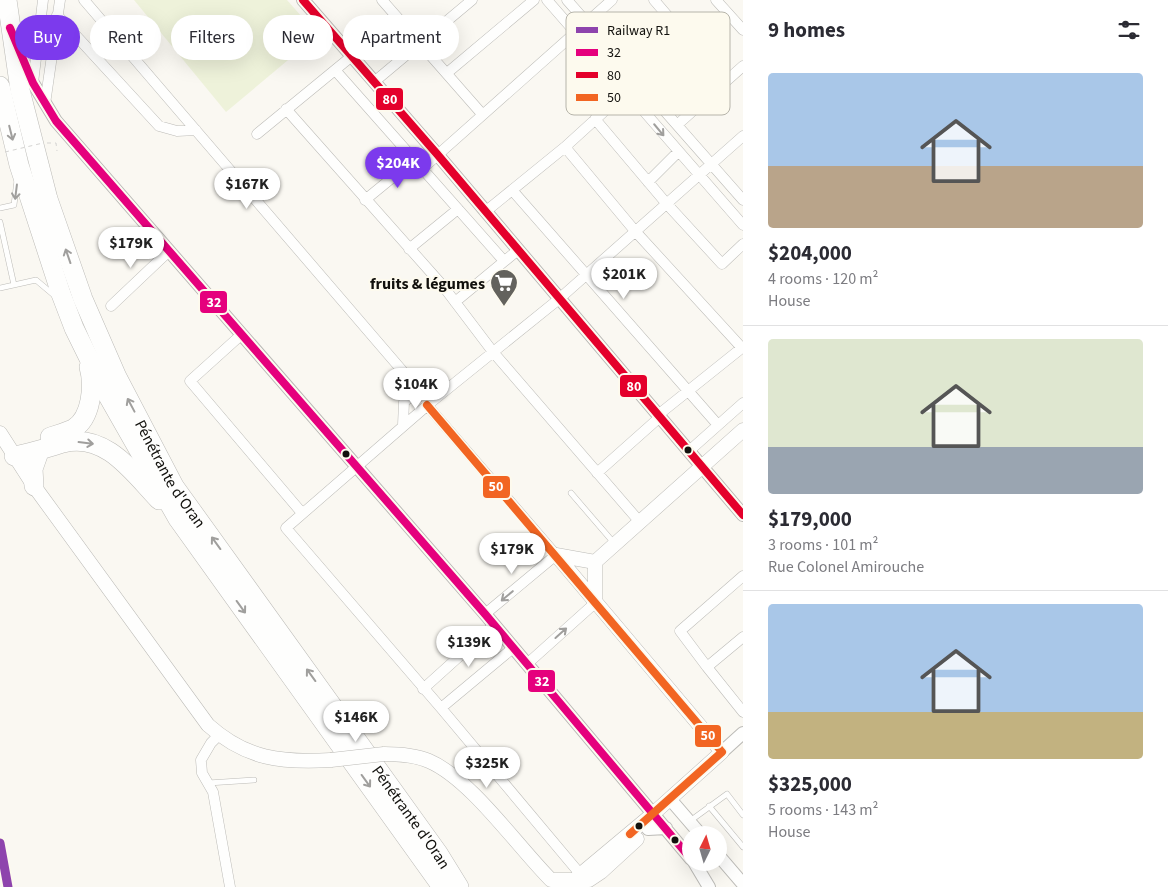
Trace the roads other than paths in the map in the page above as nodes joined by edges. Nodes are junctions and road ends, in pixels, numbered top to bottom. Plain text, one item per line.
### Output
1 (7, 0) edge
2 (43, 0) edge
3 (60, 0) edge
4 (84, 0) edge
5 (303, 0) edge
6 (472, 0) edge
7 (534, 0) edge
8 (547, 0) edge
9 (567, 0) edge
10 (612, 0) edge
11 (654, 0) edge
12 (716, 0) edge
13 (384, 1) edge
14 (577, 12) edge
15 (598, 12) edge
16 (664, 12) edge
17 (727, 12) edge
18 (41, 15) edge
19 (57, 15) edge
20 (396, 15) edge
21 (455, 15) edge
22 (730, 16) edge
23 (566, 22) edge
24 (10, 28) junction
25 (743, 30) edge
26 (80, 40) edge
27 (566, 41) edge
28 (15, 42) edge
29 (343, 46) edge
30 (22, 60) edge
31 (36, 60) edge
32 (51, 60) edge
33 (347, 60) edge
34 (355, 60) edge
35 (402, 60) edge
36 (436, 60) edge
37 (743, 66) edge
38 (335, 70) junction
39 (447, 73) junction
40 (730, 78) edge
41 (374, 82) junction
42 (32, 83) junction
43 (0, 86) edge
44 (45, 104) junction
45 (286, 109) junction
46 (482, 114) junction
47 (600, 115) edge
48 (646, 115) edge
49 (668, 115) edge
50 (688, 115) edge
51 (596, 119) junction
52 (677, 125) junction
53 (196, 130) junction
54 (257, 134) dead end
55 (743, 136) edge
56 (565, 147) junction
57 (678, 152) junction
58 (437, 154) junction
59 (415, 159) junction
60 (710, 164) junction
61 (19, 165) junction
62 (423, 168) junction
63 (697, 175) junction
64 (648, 182) junction
65 (512, 190) junction
66 (366, 200) junction
67 (743, 200) edge
68 (666, 203) junction
69 (0, 208) edge
70 (458, 209) junction
71 (485, 212) junction
72 (0, 222) edge
73 (743, 226) edge
74 (635, 231) junction
75 (743, 244) edge
76 (410, 249) junction
77 (518, 250) junction
78 (169, 251) junction
79 (504, 261) junction
80 (586, 275) junction
81 (14, 285) junction
82 (0, 288) edge
83 (559, 299) junction
84 (455, 302) junction
85 (66, 305) junction
86 (111, 306) dead end
87 (74, 328) junction
88 (241, 335) junction
89 (742, 348) edge
90 (492, 352) junction
91 (418, 390) junction
92 (688, 391) junction
93 (743, 403) edge
94 (428, 404) junction
95 (659, 416) junction
96 (404, 425) junction
97 (718, 425) junction
98 (743, 430) edge
99 (8, 446) edge
100 (689, 451) junction
101 (39, 452) junction
102 (702, 466) junction
103 (356, 467) junction
104 (597, 473) junction
105 (34, 486) junction
106 (571, 493) dead end
107 (302, 513) junction
108 (743, 514) edge
109 (178, 519) junction
110 (639, 521) junction
111 (614, 543) junction
112 (556, 555) junction
113 (595, 562) junction
114 (743, 576) edge
115 (595, 602) junction
116 (485, 614) junction
117 (494, 625) junction
118 (743, 637) edge
119 (513, 648) junction
120 (527, 664) junction
121 (707, 667) junction
122 (423, 689) junction
123 (441, 708) junction
124 (743, 712) edge
125 (743, 733) edge
126 (219, 735) junction
127 (722, 752) junction
128 (254, 780) dead end
129 (208, 783) junction
130 (670, 799) junction
131 (709, 806) junction
132 (654, 813) junction
133 (743, 815) edge
134 (689, 821) junction
135 (693, 826) edge
136 (666, 828) junction
137 (648, 829) junction
138 (743, 847) edge
139 (682, 848) edge
140 (728, 866) edge
141 (699, 871) edge
142 (578, 877) junction
143 (554, 884) edge
144 (743, 884) edge
145 (230, 887) edge
146 (442, 887) edge
147 (459, 887) edge
148 (709, 887) edge

1 - 24 highway, Pénétrante d'Oran
2 - 18 street
3 - 19 street
4 - 53 street
5 - 29 street
6 - 21 street
7 - 39 street
8 - 23 street
9 - 14 street
10 - 15 street
11 - 16 street
12 - 17 street
13 - 20 street
22 - 25 street
24 - 28 street
147 -> 24 highway, Pénétrante d'Oran
26 - 53 street
27 - 46 street
30 - 42 street
31 - 42 street
32 - 44 street
33 - 38 street
34 - 41 street
35 - 41 street
36 - 39 street
37 - 40 street
38 - 45 street
38 - 59 street
39 - 46 street
41 - 58 street
42 - 44 street
43 -> 61 highway, Pénétrante d'Oran
44 - 78 street
45 - 54 street
45 - 66 street
46 - 58 street
47 - 51 street
48 -> 57 street
49 - 52 street
50 - 52 street
51 - 56 street
51 - 64 street
52 - 60 street
53 - 91 street
55 - 60 street
56 - 65 street
56 - 74 street
57 - 63 street
57 - 64 street
58 - 62 street
58 - 71 street
59 - 62 street
59 - 66 street
60 - 63 street
60 - 67 street
61 -> 69 lane
61 - 85 highway, Pénétrante d'Oran
62 - 70 street
63 - 68 street
63 - 73 street
64 - 68 street
65 - 71 street
65 - 80 street
66 - 76 street
68 - 74 street
68 - 75 street
70 - 76 street
70 - 79 street
71 - 77 street
72 - 81 lane
74 - 80 street
74 - 89 street
76 - 84 street
77 - 79 street
77 - 83 street
78 - 86 street
78 - 88 street
79 - 84 street
80 - 83 street
80 - 92 street
81 - 82 lane
81 - 85 lane
83 - 90 street
83 - 95 street
84 - 90 street
85 - 87 highway, Pénétrante d'Oran
87 - 99 highway
87 - 109 highway, Pénétrante d'Oran
88 - 103 street
88 - 107 street
89 - 92 street
90 - 94 street
90 - 104 street
91 - 94 street
91 - 96 street
92 - 95 street
92 - 97 street
93 - 97 street
94 - 96 street
94 - 112 street
95 - 100 street
95 - 104 street
96 - 103 street
97 - 100 street
98 - 102 main road
99 - 101 highway
99 - 105 main road
100 - 102 street
101 - 105 highway
101 -> 109 highway
102 - 108 street
102 - 110 main road
103 - 107 street
103 - 116 street
104 - 110 street
105 - 126 main road
106 - 111 lane
107 - 122 street
109 -> 146 highway, Pénétrante d'Oran
110 - 111 main road
111 - 113 main road
112 - 113 main road
112 - 115 main road
112 -> 116 street
113 - 115 main road
114 - 121 street
120 -> 115 street
115 - 127 main road
116 - 117 street
117 - 119 street
117 - 122 street
118 - 121 street
119 - 120 street
119 - 123 street
120 - 132 street
121 - 124 street
122 - 123 street
123 - 142 street
125 - 127 street
126 - 129 street
126 - 143 main road, bridge
127 - 130 main road
128 - 129 lane
129 - 145 street
130 - 132 main road
130 - 134 street
131 - 133 lane
131 - 134 lane
131 - 138 lane
132 - 136 street
132 - 137 main road
132 - 142 main road
134 - 135 street
136 - 137 street
136 - 139 street
137 - 142 main road
140 - 144 street
141 - 148 street
142 - 143 main road

